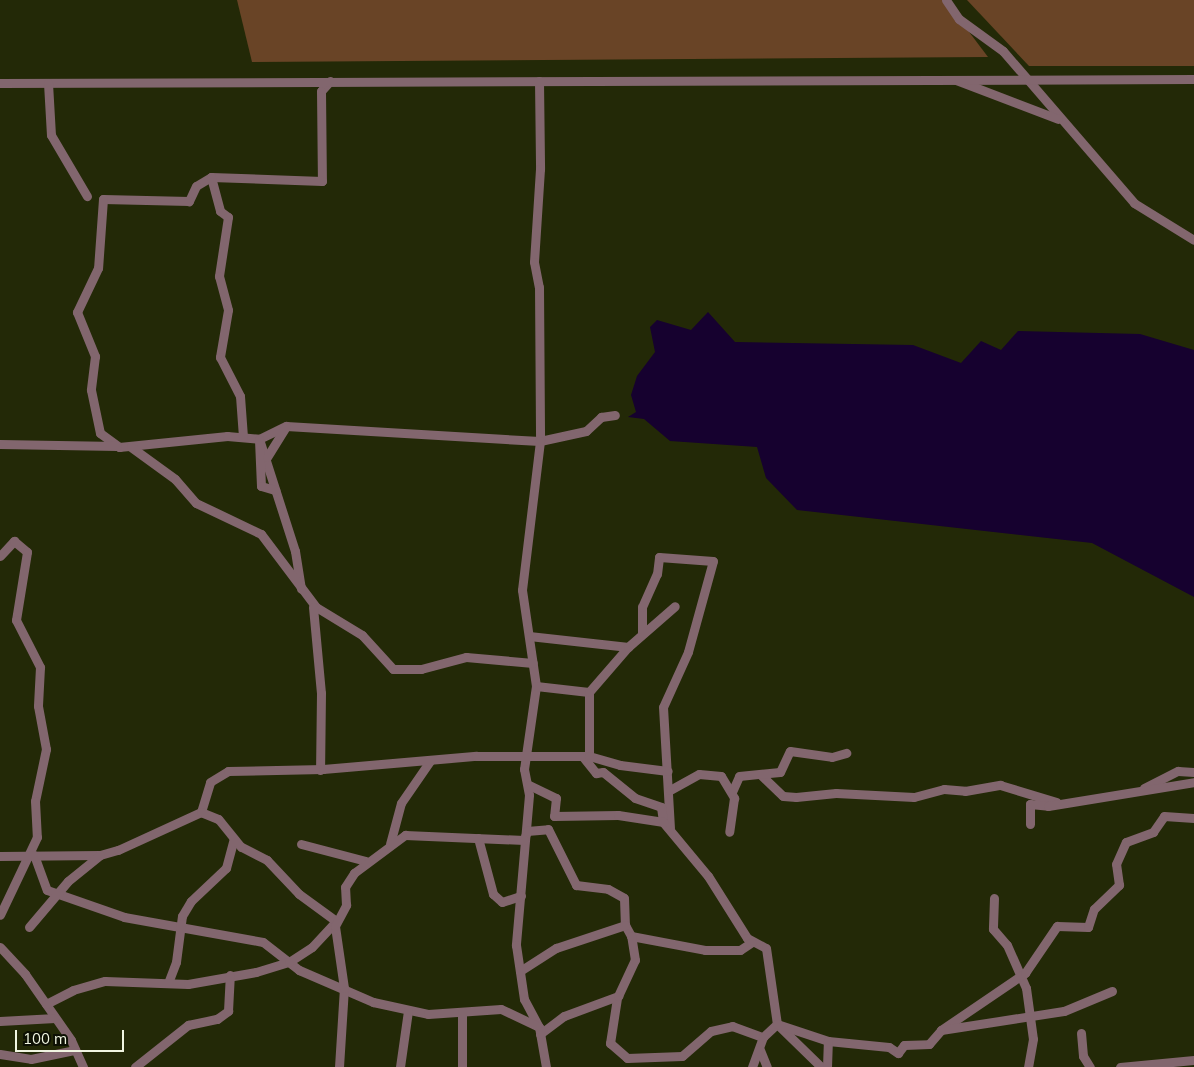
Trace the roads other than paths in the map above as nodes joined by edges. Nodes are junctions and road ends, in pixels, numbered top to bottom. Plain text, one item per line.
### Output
1 (946, 0) edge
2 (950, 77) junction
3 (1194, 78) edge
4 (1025, 79) junction
5 (330, 81) junction
6 (539, 81) junction
7 (0, 83) edge
8 (48, 83) junction
9 (1058, 119) junction
10 (211, 177) junction
11 (87, 196) dead end
12 (1194, 240) edge
13 (615, 415) dead end
14 (286, 426) junction
15 (244, 438) junction
16 (259, 439) junction
17 (540, 441) junction
18 (0, 444) edge
19 (117, 446) junction
20 (131, 447) junction
21 (267, 458) junction
22 (275, 490) junction
23 (0, 556) edge
24 (302, 592) junction
25 (675, 606) dead end
26 (313, 607) dead end
27 (642, 634) junction
28 (529, 636) junction
29 (628, 646) junction
30 (533, 663) junction
31 (536, 686) junction
32 (588, 692) junction
33 (846, 752) dead end
34 (586, 756) junction
35 (527, 758) junction
36 (430, 760) junction
37 (320, 770) junction
38 (668, 771) junction
39 (1194, 772) edge
40 (761, 775) junction
41 (1194, 782) edge
42 (529, 785) junction
43 (670, 790) junction
44 (1141, 790) junction
45 (732, 792) junction
46 (1056, 802) junction
47 (201, 812) junction
48 (1194, 818) edge
49 (663, 822) junction
50 (1030, 824) dead end
51 (670, 828) junction
52 (729, 832) dead end
53 (478, 838) junction
54 (234, 839) junction
55 (524, 841) junction
56 (301, 844) dead end
57 (390, 844) junction
58 (32, 855) junction
59 (100, 855) junction
60 (0, 856) edge
61 (366, 861) junction
62 (58, 893) junction
63 (521, 896) junction
64 (994, 898) dead end
65 (0, 915) edge
66 (336, 921) junction
67 (626, 925) junction
68 (178, 926) junction
69 (29, 927) dead end
70 (631, 936) junction
71 (752, 942) junction
72 (0, 947) edge
73 (289, 962) junction
74 (520, 971) junction
75 (230, 975) junction
76 (1021, 975) junction
77 (168, 983) junction
78 (344, 988) junction
79 (1112, 991) dead end
80 (616, 998) junction
81 (46, 1004) junction
82 (408, 1010) junction
83 (462, 1012) junction
84 (1028, 1013) junction
85 (55, 1018) junction
86 (0, 1021) edge
87 (777, 1024) junction
88 (941, 1030) junction
89 (539, 1031) junction
90 (1081, 1034) dead end
91 (763, 1037) junction
92 (828, 1041) junction
93 (75, 1050) junction
94 (760, 1050) junction
95 (0, 1054) edge
96 (1194, 1060) edge
97 (83, 1067) edge
98 (135, 1067) edge
99 (339, 1067) edge
100 (400, 1067) edge
101 (462, 1067) edge
102 (546, 1067) edge
103 (752, 1067) edge
104 (767, 1067) edge
105 (821, 1067) edge
106 (828, 1067) edge
107 (1028, 1067) edge
108 (1090, 1067) edge
109 (1120, 1067) edge

1 - 4 street
2 - 4 street
2 - 6 street
2 - 9 street
3 - 4 street
4 - 9 street
5 - 6 street
5 - 8 street
5 - 10 street
6 - 17 street
7 - 8 street
8 - 11 street
9 - 12 street
10 - 15 street
10 - 19 street
13 - 17 street
14 - 16 street
14 - 17 street
14 - 21 street
15 - 16 street
15 - 20 street
16 - 21 street
16 - 22 street
17 - 28 street
18 - 19 street
19 - 20 street
20 - 24 street
21 - 22 street
22 - 24 street
23 - 58 street
24 - 30 street
25 - 27 street
26 - 37 street
27 - 29 street
27 - 38 street
28 - 29 street
28 - 30 street
29 - 32 street
30 - 31 street
31 - 32 street
31 - 35 street
32 - 34 street
33 - 40 street
34 - 35 street
34 - 38 street
34 - 49 street
35 - 36 street
35 - 42 street
36 - 37 street
36 - 57 street
37 - 47 street
38 - 43 street
39 - 44 street
40 - 45 street
40 - 46 street
41 - 44 street
42 - 49 street
42 - 55 street
43 - 45 street
43 - 51 street
44 - 46 street
45 - 52 street
46 - 50 street
47 - 54 street
47 - 59 street
48 - 76 street
49 - 51 street
51 - 71 street
53 - 55 street
53 - 57 street
53 - 63 street
54 - 66 street
54 - 68 street
55 - 63 street
55 - 67 street
56 - 61 street
57 - 61 street
58 - 59 street
58 - 60 street
58 - 62 street
58 - 65 street
59 - 62 street
61 - 66 street
62 - 68 street
62 - 69 street
63 - 74 street
64 - 76 street
66 - 73 street
66 - 78 street
67 - 70 street
67 - 74 street
68 - 73 street
68 - 77 street
70 - 71 street
70 - 80 street
71 - 87 street
72 - 81 street
73 - 75 street
73 - 78 street
74 - 89 street
75 - 77 street
75 - 98 street
76 - 84 street
76 - 88 street
77 - 81 street
78 - 82 street
78 - 99 street
79 - 84 street
80 - 89 street
80 - 91 street
81 - 85 street
82 - 83 street
82 - 100 street
83 - 89 street
83 - 101 street
84 - 88 street
84 - 107 street
85 - 86 street
85 - 93 street
87 - 91 street
87 - 92 street
87 - 105 street
88 - 92 street
89 - 102 street
90 - 108 street
91 - 94 street
92 - 106 street
93 - 95 street
93 - 97 street
94 - 103 street
94 - 104 street
96 - 109 street

